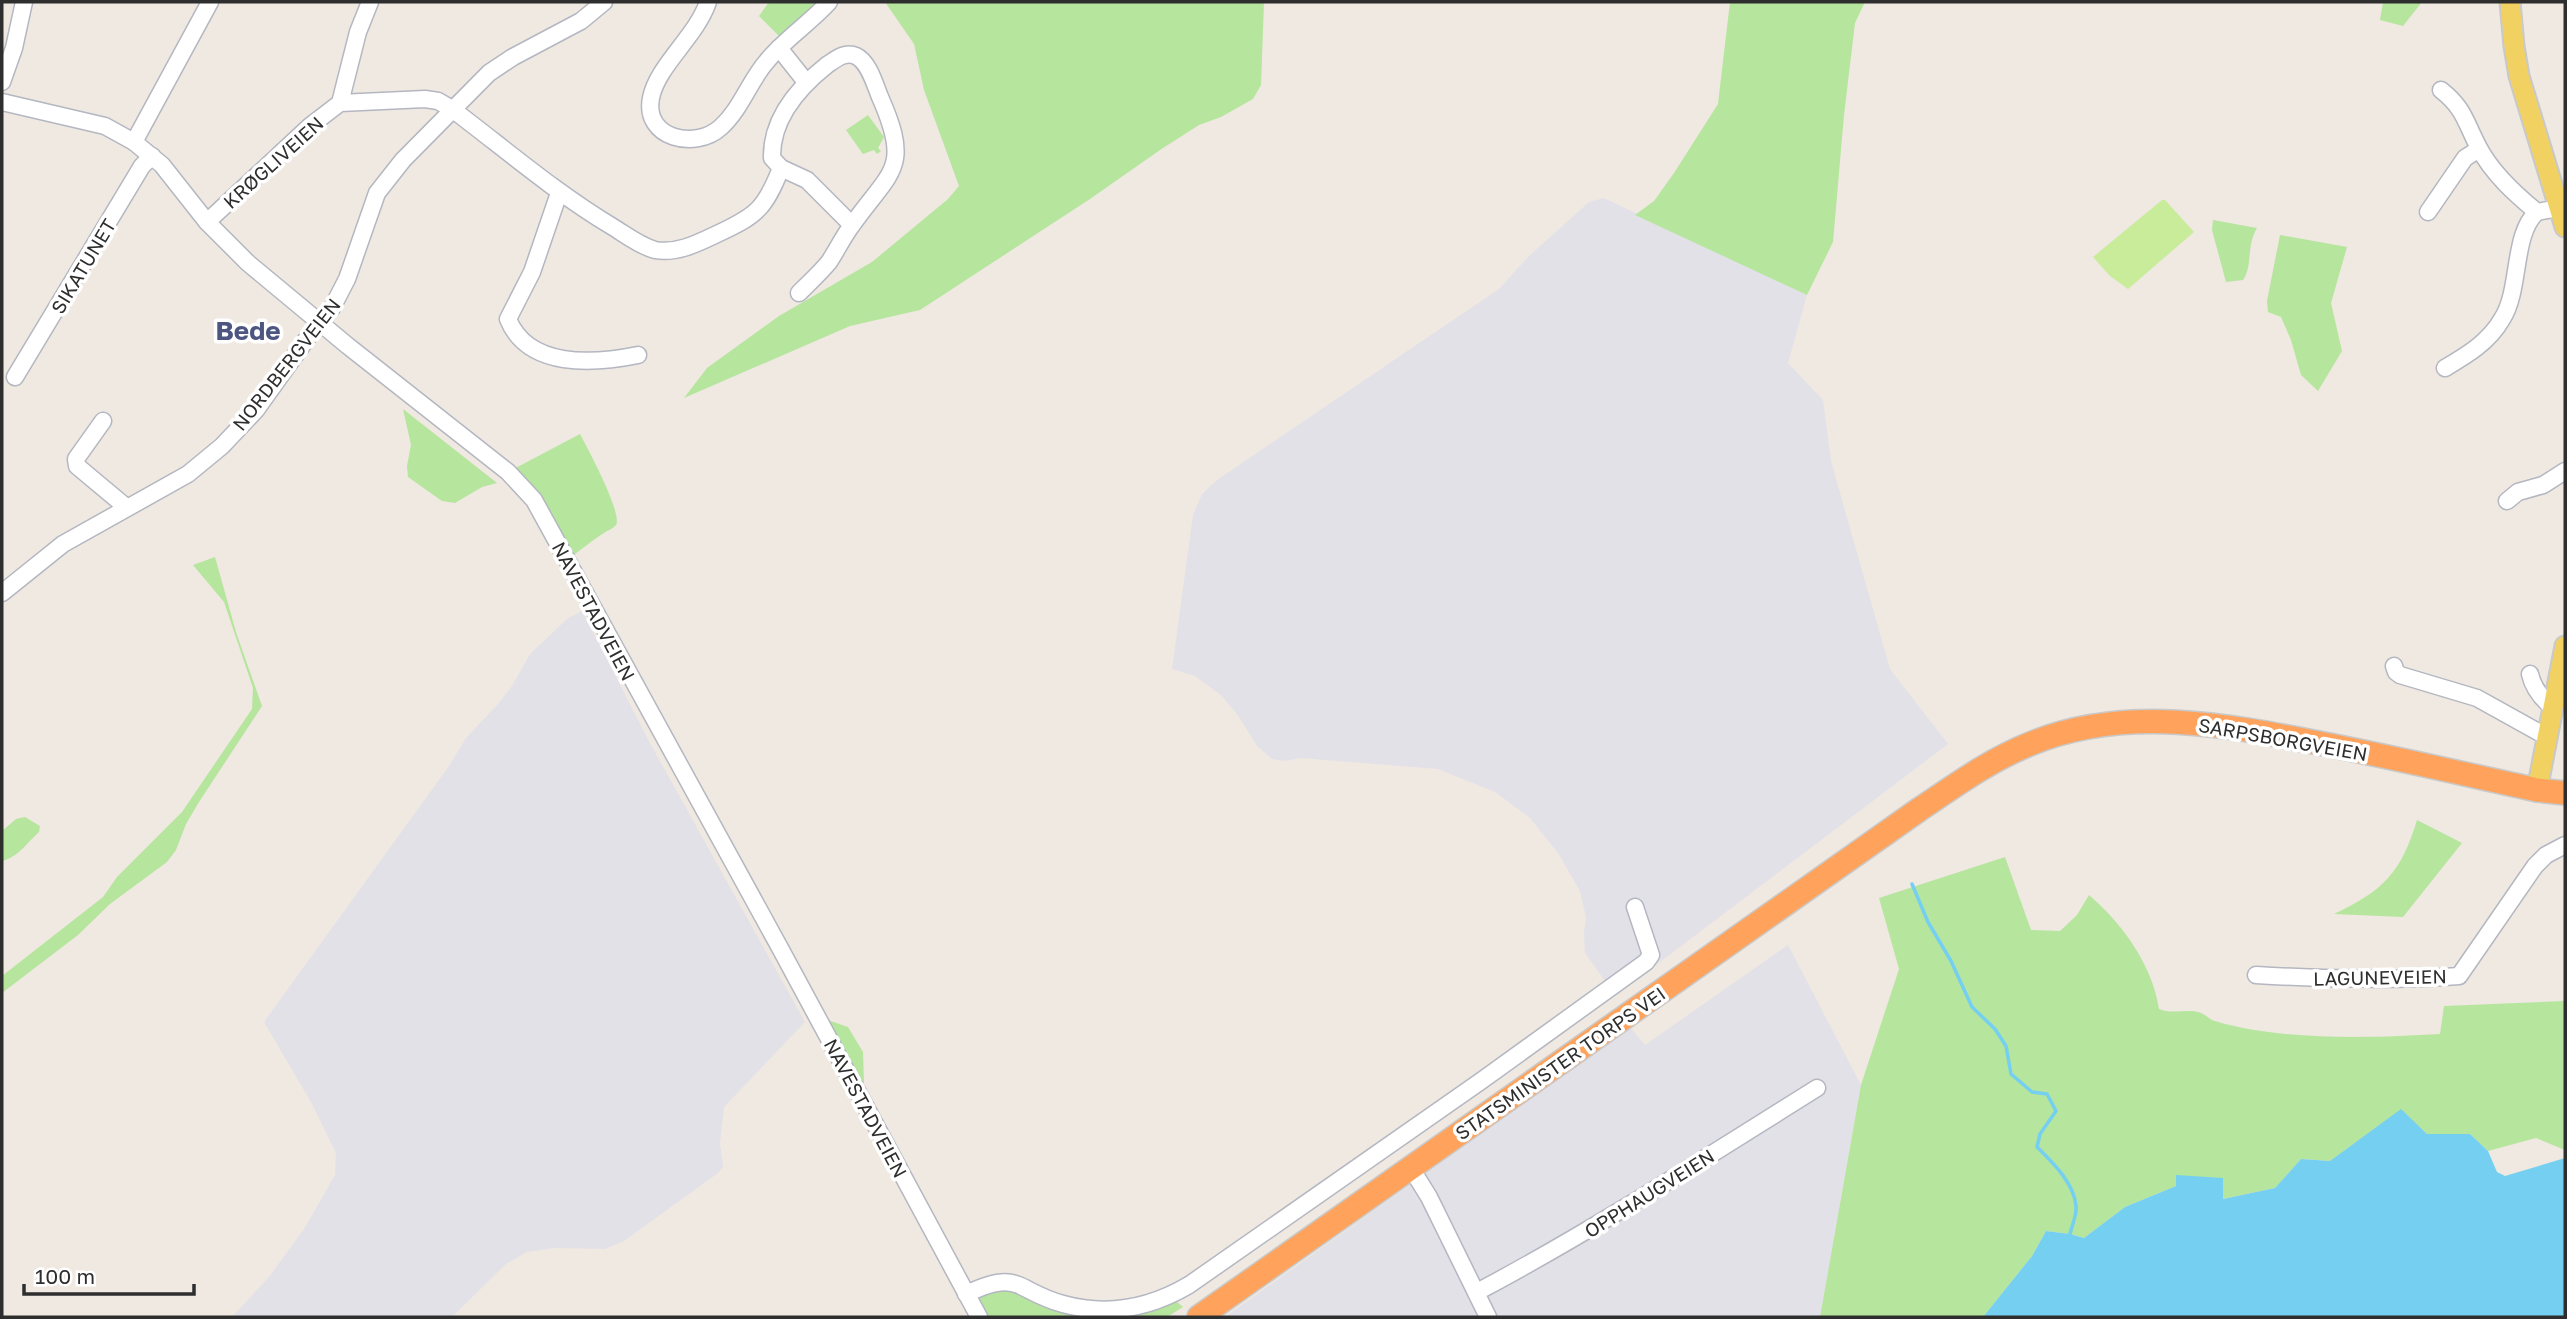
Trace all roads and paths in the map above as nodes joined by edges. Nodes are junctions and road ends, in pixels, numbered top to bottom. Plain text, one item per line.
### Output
1 (23, 2) edge
2 (210, 2) edge
3 (370, 2) edge
4 (604, 2) edge
5 (708, 2) edge
6 (829, 2) edge
7 (2511, 2) edge
8 (779, 48) junction
9 (2, 82) edge
10 (806, 82) junction
11 (2441, 90) dead end
12 (2, 102) edge
13 (340, 103) junction
14 (453, 109) junction
15 (134, 142) junction
16 (2479, 149) junction
17 (152, 156) junction
18 (781, 168) junction
19 (559, 193) junction
20 (2559, 208) junction
21 (2428, 212) dead end
22 (2537, 212) junction
23 (207, 222) junction
24 (852, 225) junction
25 (2565, 227) edge
26 (799, 293) dead end
27 (320, 323) junction
28 (638, 355) dead end
29 (2445, 368) dead end
30 (15, 377) dead end
31 (103, 421) dead end
32 (2565, 471) edge
33 (2507, 501) dead end
34 (126, 507) junction
35 (2, 593) edge
36 (2565, 646) edge
37 (2394, 666) dead end
38 (2530, 674) dead end
39 (2553, 708) junction
40 (2547, 737) junction
41 (2537, 790) junction
42 (2565, 793) edge
43 (2565, 802) edge
44 (1920, 809) joint
45 (2565, 845) edge
46 (1635, 907) dead end
47 (2256, 975) dead end
48 (1816, 1088) dead end
49 (1410, 1168) junction
50 (1477, 1292) junction
51 (966, 1294) junction
52 (979, 1317) edge
53 (1199, 1317) edge
54 (1488, 1317) edge

1 - 9 street
2 - 15 street
3 - 13 street, KRØGLIVEIEN
4 - 14 street, NORDBERGVEIEN
5 - 8 street
6 - 8 street
7 - 20 main road
8 - 10 street
10 - 18 street
10 - 24 street
11 - 16 street
12 - 15 street, NAVESTADVEIEN
13 - 14 street, KRØGLIVEIEN
13 - 23 street, KRØGLIVEIEN
14 - 19 street
14 - 27 street, NORDBERGVEIEN
15 - 17 street, NAVESTADVEIEN
16 - 21 street
16 - 22 street
17 - 23 street, NAVESTADVEIEN
17 - 30 street, SIKATUNET
18 - 19 street
18 - 24 street
19 - 28 street
20 - 22 street
20 - 25 main road
22 - 29 street
23 - 27 street, NAVESTADVEIEN
24 - 26 street
27 - 34 street, NORDBERGVEIEN
27 - 51 street, NAVESTADVEIEN
31 - 34 street
32 - 33 street
34 - 35 street, NORDBERGVEIEN
36 - 39 main road
37 - 40 street
38 - 39 street
39 - 40 main road
40 - 41 main road
41 - 42 highway, SARPSBORGVEIEN
41 - 43 highway, SARPSBORGVEIEN
41 - 44 highway, SARPSBORGVEIEN
44 - 49 highway, STATSMINISTER TORPS VEI
45 - 47 street, LAGUNEVEIEN
46 - 51 street
48 - 50 street, OPPHAUGVEIEN
49 - 50 street
49 - 53 highway, STATSMINISTER TORPS VEI
50 - 54 street
51 - 52 street, NAVESTADVEIEN

